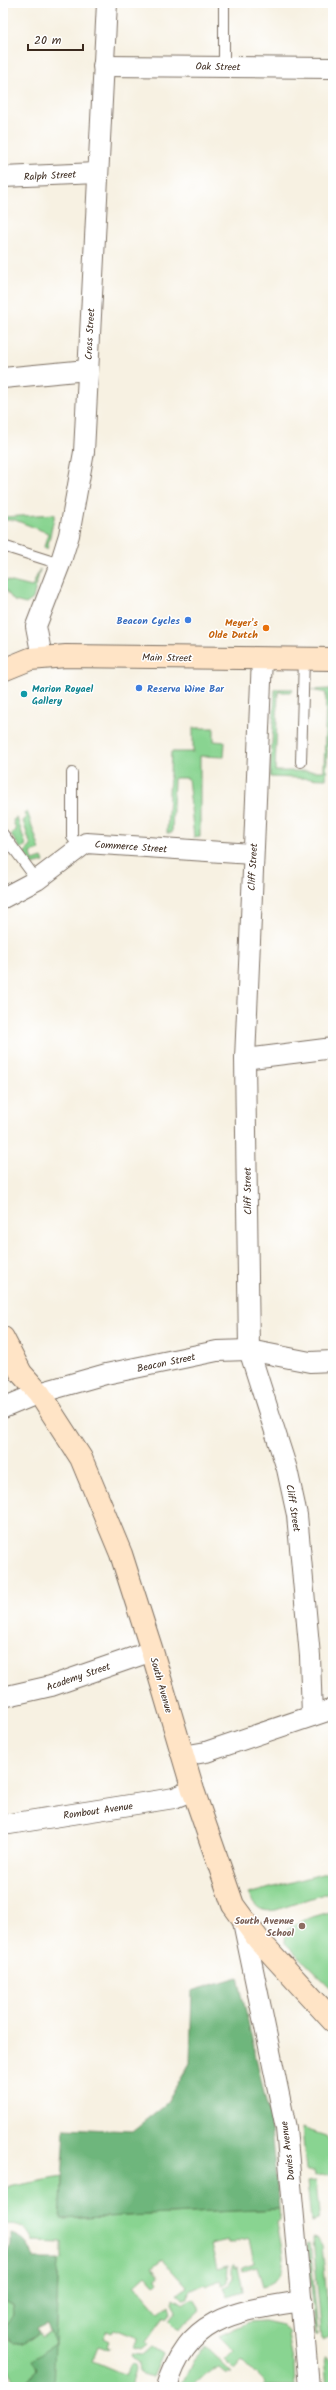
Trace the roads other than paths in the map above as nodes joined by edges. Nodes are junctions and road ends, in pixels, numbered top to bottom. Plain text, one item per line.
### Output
1 (107, 3) edge
2 (224, 3) edge
3 (103, 66) junction
4 (224, 66) junction
5 (333, 68) edge
6 (97, 173) junction
7 (3, 177) edge
8 (87, 370) junction
9 (3, 378) edge
10 (3, 546) edge
11 (60, 564) junction
12 (42, 657) junction
13 (262, 658) junction
14 (304, 658) junction
15 (333, 659) edge
16 (3, 670) edge
17 (301, 762) dead end
18 (72, 773) dead end
19 (3, 834) edge
20 (80, 848) junction
21 (252, 854) junction
22 (37, 880) junction
23 (3, 898) edge
24 (333, 1048) edge
25 (245, 1059) junction
26 (3, 1338) edge
27 (249, 1350) junction
28 (333, 1361) edge
29 (39, 1393) junction
30 (3, 1408) edge
31 (152, 1651) junction
32 (3, 1697) edge
33 (333, 1709) edge
34 (312, 1716) junction
35 (183, 1756) junction
36 (193, 1790) junction
37 (3, 1825) edge
38 (242, 1918) junction
39 (333, 2021) edge
40 (302, 2301) junction
41 (167, 2387) edge
42 (309, 2387) edge

1 - 3 street, Cross Street
2 - 4 lane
3 - 4 street, Oak Street
3 - 6 street, Cross Street
4 - 5 street, Oak Street
6 - 7 street, Ralph Street
6 - 8 street, Cross Street
8 - 9 street
8 - 11 street, Cross Street
10 - 11 lane
11 - 12 street, Cross Street
12 - 13 street, Main Street
12 - 16 street, Main Street
13 - 14 street, Main Street
13 - 21 street, Cliff Street
14 - 15 street, Main Street
14 - 17 lane
18 - 20 lane
19 - 22 lane
20 - 21 street, Commerce Street
20 - 22 street, Commerce Street
21 - 25 street, Cliff Street
22 - 23 street, Commerce Street
24 - 25 street
25 - 27 street, Cliff Street
26 - 29 street, South Avenue
27 - 28 street, Beacon Street
27 - 29 street, Beacon Street
27 - 34 street, Cliff Street
29 - 30 street, Beacon Street
29 - 31 street, South Avenue
31 - 32 street, Academy Street
31 - 35 street, South Avenue
33 - 34 street
34 - 35 street
35 - 36 street, South Avenue
36 - 37 street, Rombout Avenue
36 - 38 street, South Avenue
38 - 39 street, South Avenue
38 - 40 street, Davies Avenue
40 - 41 street
40 - 42 street, Davies Avenue

